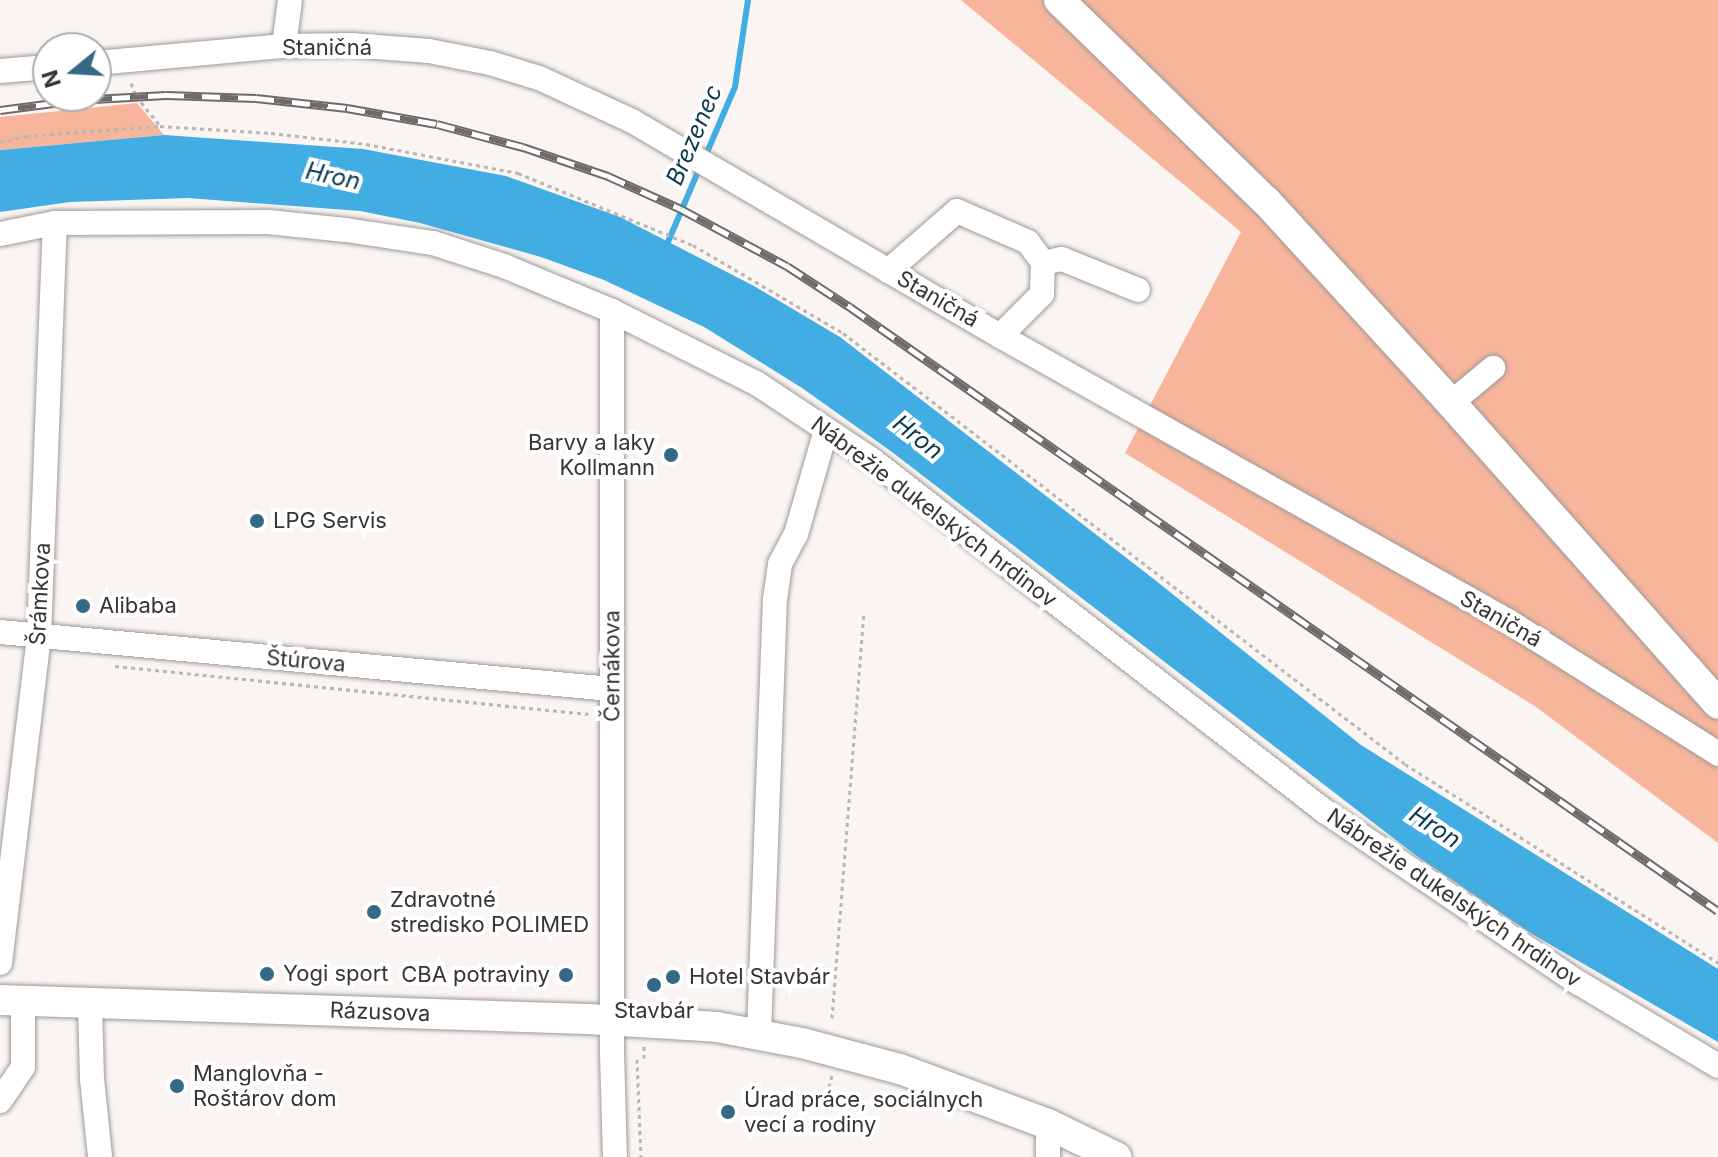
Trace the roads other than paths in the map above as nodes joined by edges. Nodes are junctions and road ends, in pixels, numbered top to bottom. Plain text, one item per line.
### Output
1 (290, 0) edge
2 (1059, 0) edge
3 (284, 46) junction
4 (112, 61) edge
5 (32, 68) edge
6 (0, 71) edge
7 (55, 223) junction
8 (0, 234) edge
9 (1043, 263) junction
10 (888, 271) junction
11 (1138, 290) dead end
12 (612, 311) junction
13 (1000, 336) junction
14 (1493, 368) dead end
15 (1451, 403) junction
16 (826, 430) junction
17 (0, 632) edge
18 (39, 636) junction
19 (611, 689) junction
20 (1718, 704) edge
21 (1718, 754) edge
22 (0, 963) edge
23 (11, 1000) edge
24 (90, 1003) junction
25 (614, 1021) junction
26 (759, 1034) junction
27 (1718, 1066) edge
28 (0, 1101) edge
29 (1048, 1124) junction
30 (100, 1157) edge
31 (615, 1157) edge
32 (1048, 1157) edge
33 (1116, 1157) edge

1 - 3 street
2 - 15 main road
3 - 4 street, Staničná
3 - 10 street, Staničná
5 - 6 street
7 - 8 street, Nábrežie dukelských hrdinov
7 - 12 street, Nábrežie dukelských hrdinov
7 - 18 street, Šrámkova
9 - 10 street
9 - 11 street
9 - 13 street
10 - 13 street, Staničná
12 - 16 street, Nábrežie dukelských hrdinov
12 - 19 street, Černákova
13 - 21 street, Staničná
14 - 15 street
15 - 20 main road
16 - 26 street
16 - 27 street, Nábrežie dukelských hrdinov
17 - 18 street, Štúrova
18 - 19 street, Štúrova
18 - 22 street, Šrámkova
19 - 25 street, Černákova
23 - 24 main road, Rázusova
23 - 28 street
24 - 25 main road, Rázusova
24 - 30 street
25 - 26 main road, Rázusova
25 - 31 street, Černákova
26 - 29 main road, Rázusova
29 - 32 street
29 - 33 main road, Rázusova

